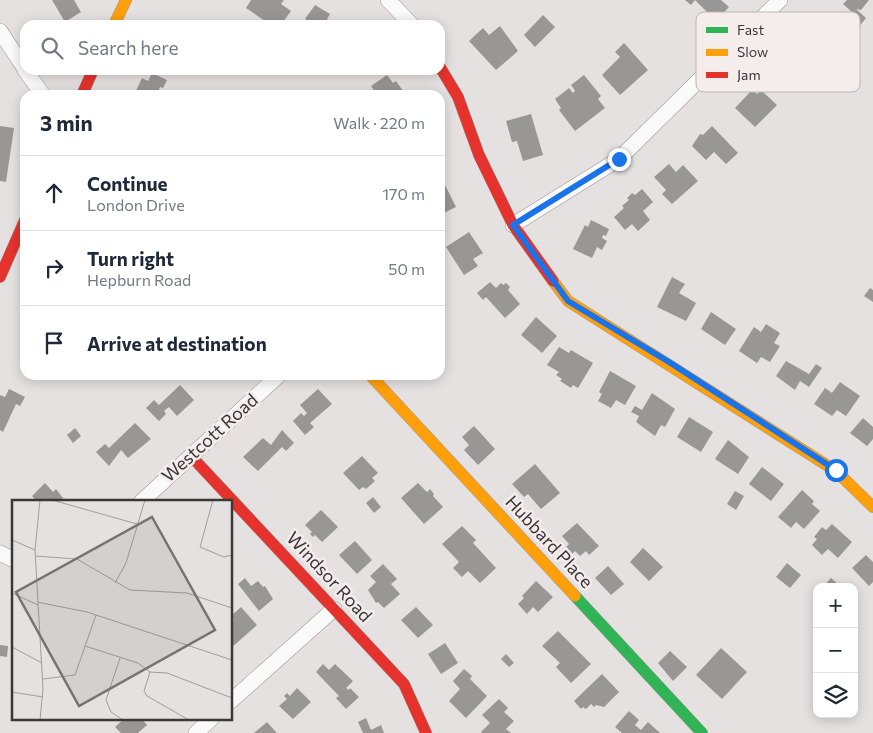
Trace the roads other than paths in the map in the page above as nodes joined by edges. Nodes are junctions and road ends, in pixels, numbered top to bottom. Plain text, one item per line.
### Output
1 (126, 0) edge
2 (388, 0) edge
3 (780, 0) edge
4 (768, 12) edge
5 (116, 20) edge
6 (407, 20) edge
7 (0, 31) edge
8 (20, 62) edge
9 (29, 75) edge
10 (92, 75) edge
11 (445, 75) edge
12 (696, 83) edge
13 (39, 90) edge
14 (84, 90) edge
15 (513, 225) junction
16 (20, 231) edge
17 (0, 277) edge
18 (274, 380) edge
19 (375, 380) edge
20 (190, 456) junction
21 (143, 500) edge
22 (231, 500) edge
23 (232, 501) edge
24 (873, 507) edge
25 (0, 553) edge
26 (12, 559) edge
27 (334, 609) junction
28 (232, 700) edge
29 (210, 720) edge
30 (196, 733) edge
31 (426, 733) edge
32 (702, 733) edge

1 - 5 street
2 - 6 street
3 - 4 street
7 - 8 street
9 - 13 street
10 - 14 street
11 - 15 street
12 - 15 street
15 - 24 street
16 - 17 street
18 - 20 street, Westcott Road
19 - 32 street, Hubbard Place
20 - 21 street, Westcott Road
20 - 22 street, Windsor Road
23 - 27 street, Windsor Road
25 - 26 street
27 - 28 street
27 - 31 street, Windsor Road
29 - 30 street

